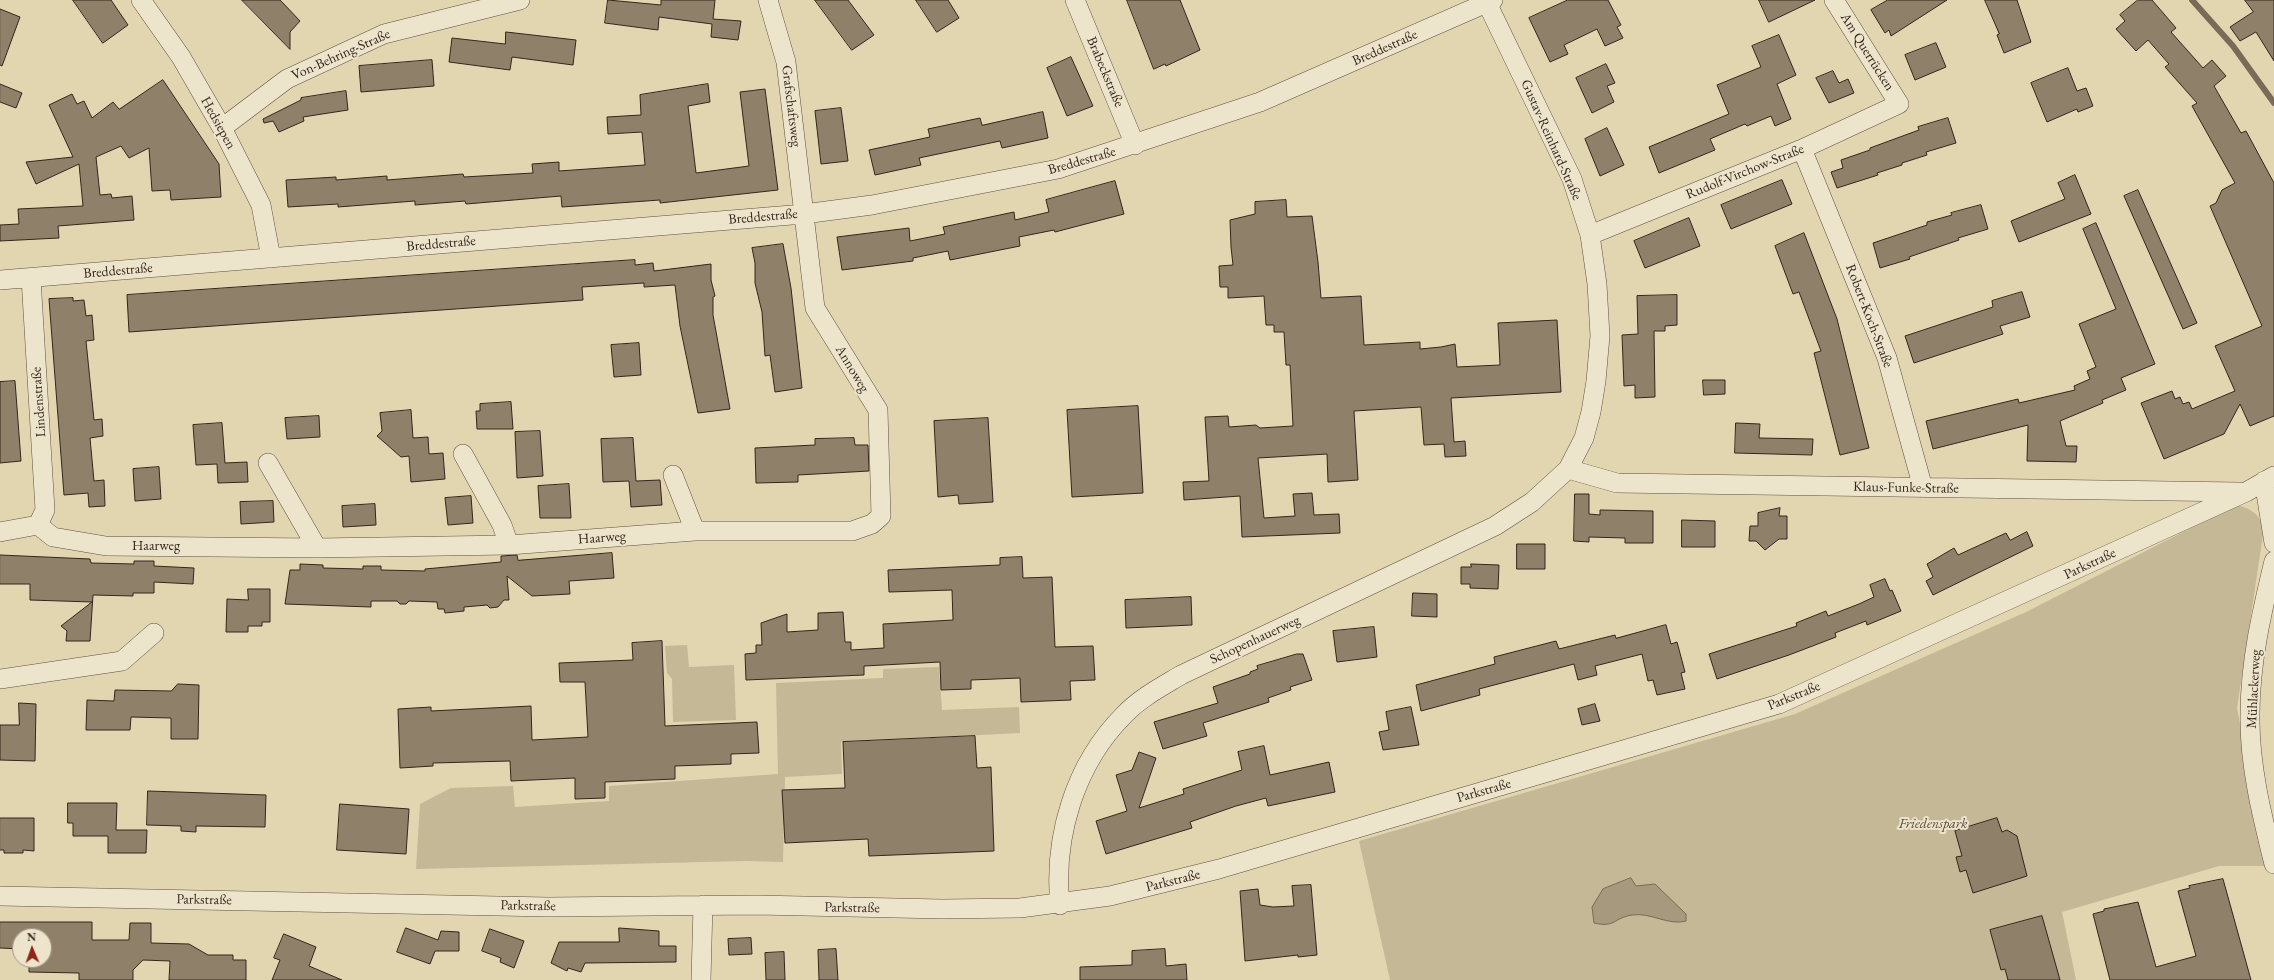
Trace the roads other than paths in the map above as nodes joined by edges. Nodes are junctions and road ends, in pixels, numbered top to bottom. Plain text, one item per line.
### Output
1 (141, 0) edge
2 (520, 0) edge
3 (768, 0) edge
4 (1075, 0) edge
5 (1834, 0) edge
6 (1490, 2) edge
7 (1899, 104) joint
8 (222, 128) junction
9 (1135, 145) junction
10 (1802, 149) junction
11 (804, 214) junction
12 (1590, 235) junction
13 (271, 258) junction
14 (31, 278) junction
15 (0, 280) edge
16 (463, 454) dead end
17 (268, 463) dead end
18 (1568, 469) junction
19 (673, 475) dead end
20 (2269, 479) edge
21 (1924, 488) junction
22 (2246, 492) junction
23 (872, 524) joint
24 (38, 525) junction
25 (694, 531) junction
26 (0, 532) edge
27 (2274, 543) edge
28 (509, 545) junction
29 (317, 548) junction
30 (2274, 561) edge
31 (154, 633) dead end
32 (0, 679) edge
33 (2274, 864) edge
34 (0, 896) edge
35 (703, 905) junction
36 (1060, 905) junction
37 (701, 980) edge

1 - 8 street, Hedsiepen
2 - 8 street, Von-Behring-Straße
3 - 11 street, Grafschaftsweg
4 - 9 street, Brabeckstraße
5 - 7 street, Am Querrücken
6 - 9 street, Breddestraße
6 - 12 street, Gustav-Reinhard-Straße
7 - 10 street, Rudolf-Virchow-Straße
8 - 13 street, Hedsiepen
9 - 11 street, Breddestraße
10 - 12 street, Rudolf-Virchow-Straße
10 - 21 street, Robert-Koch-Straße
11 - 13 street, Breddestraße
11 - 23 street, Annoweg
12 - 18 street, Gustav-Reinhard-Straße
13 - 14 street, Breddestraße
14 - 15 street, Breddestraße
14 - 24 street, Lindenstraße
16 - 28 street
17 - 29 street
18 - 21 street, Klaus-Funke-Straße
18 - 36 street, Schopenhauerweg
19 - 25 street
20 - 22 street, Parkstraße
20 - 27 street
21 - 22 street, Klaus-Funke-Straße
22 - 36 street, Parkstraße
23 - 25 street, Haarweg
24 - 26 street
24 - 29 street, Haarweg
25 - 28 street, Haarweg
28 - 29 street, Haarweg
30 - 33 street, Mühlackerweg
31 - 32 street
34 - 35 street, Parkstraße
35 - 36 street, Parkstraße
35 - 37 street

